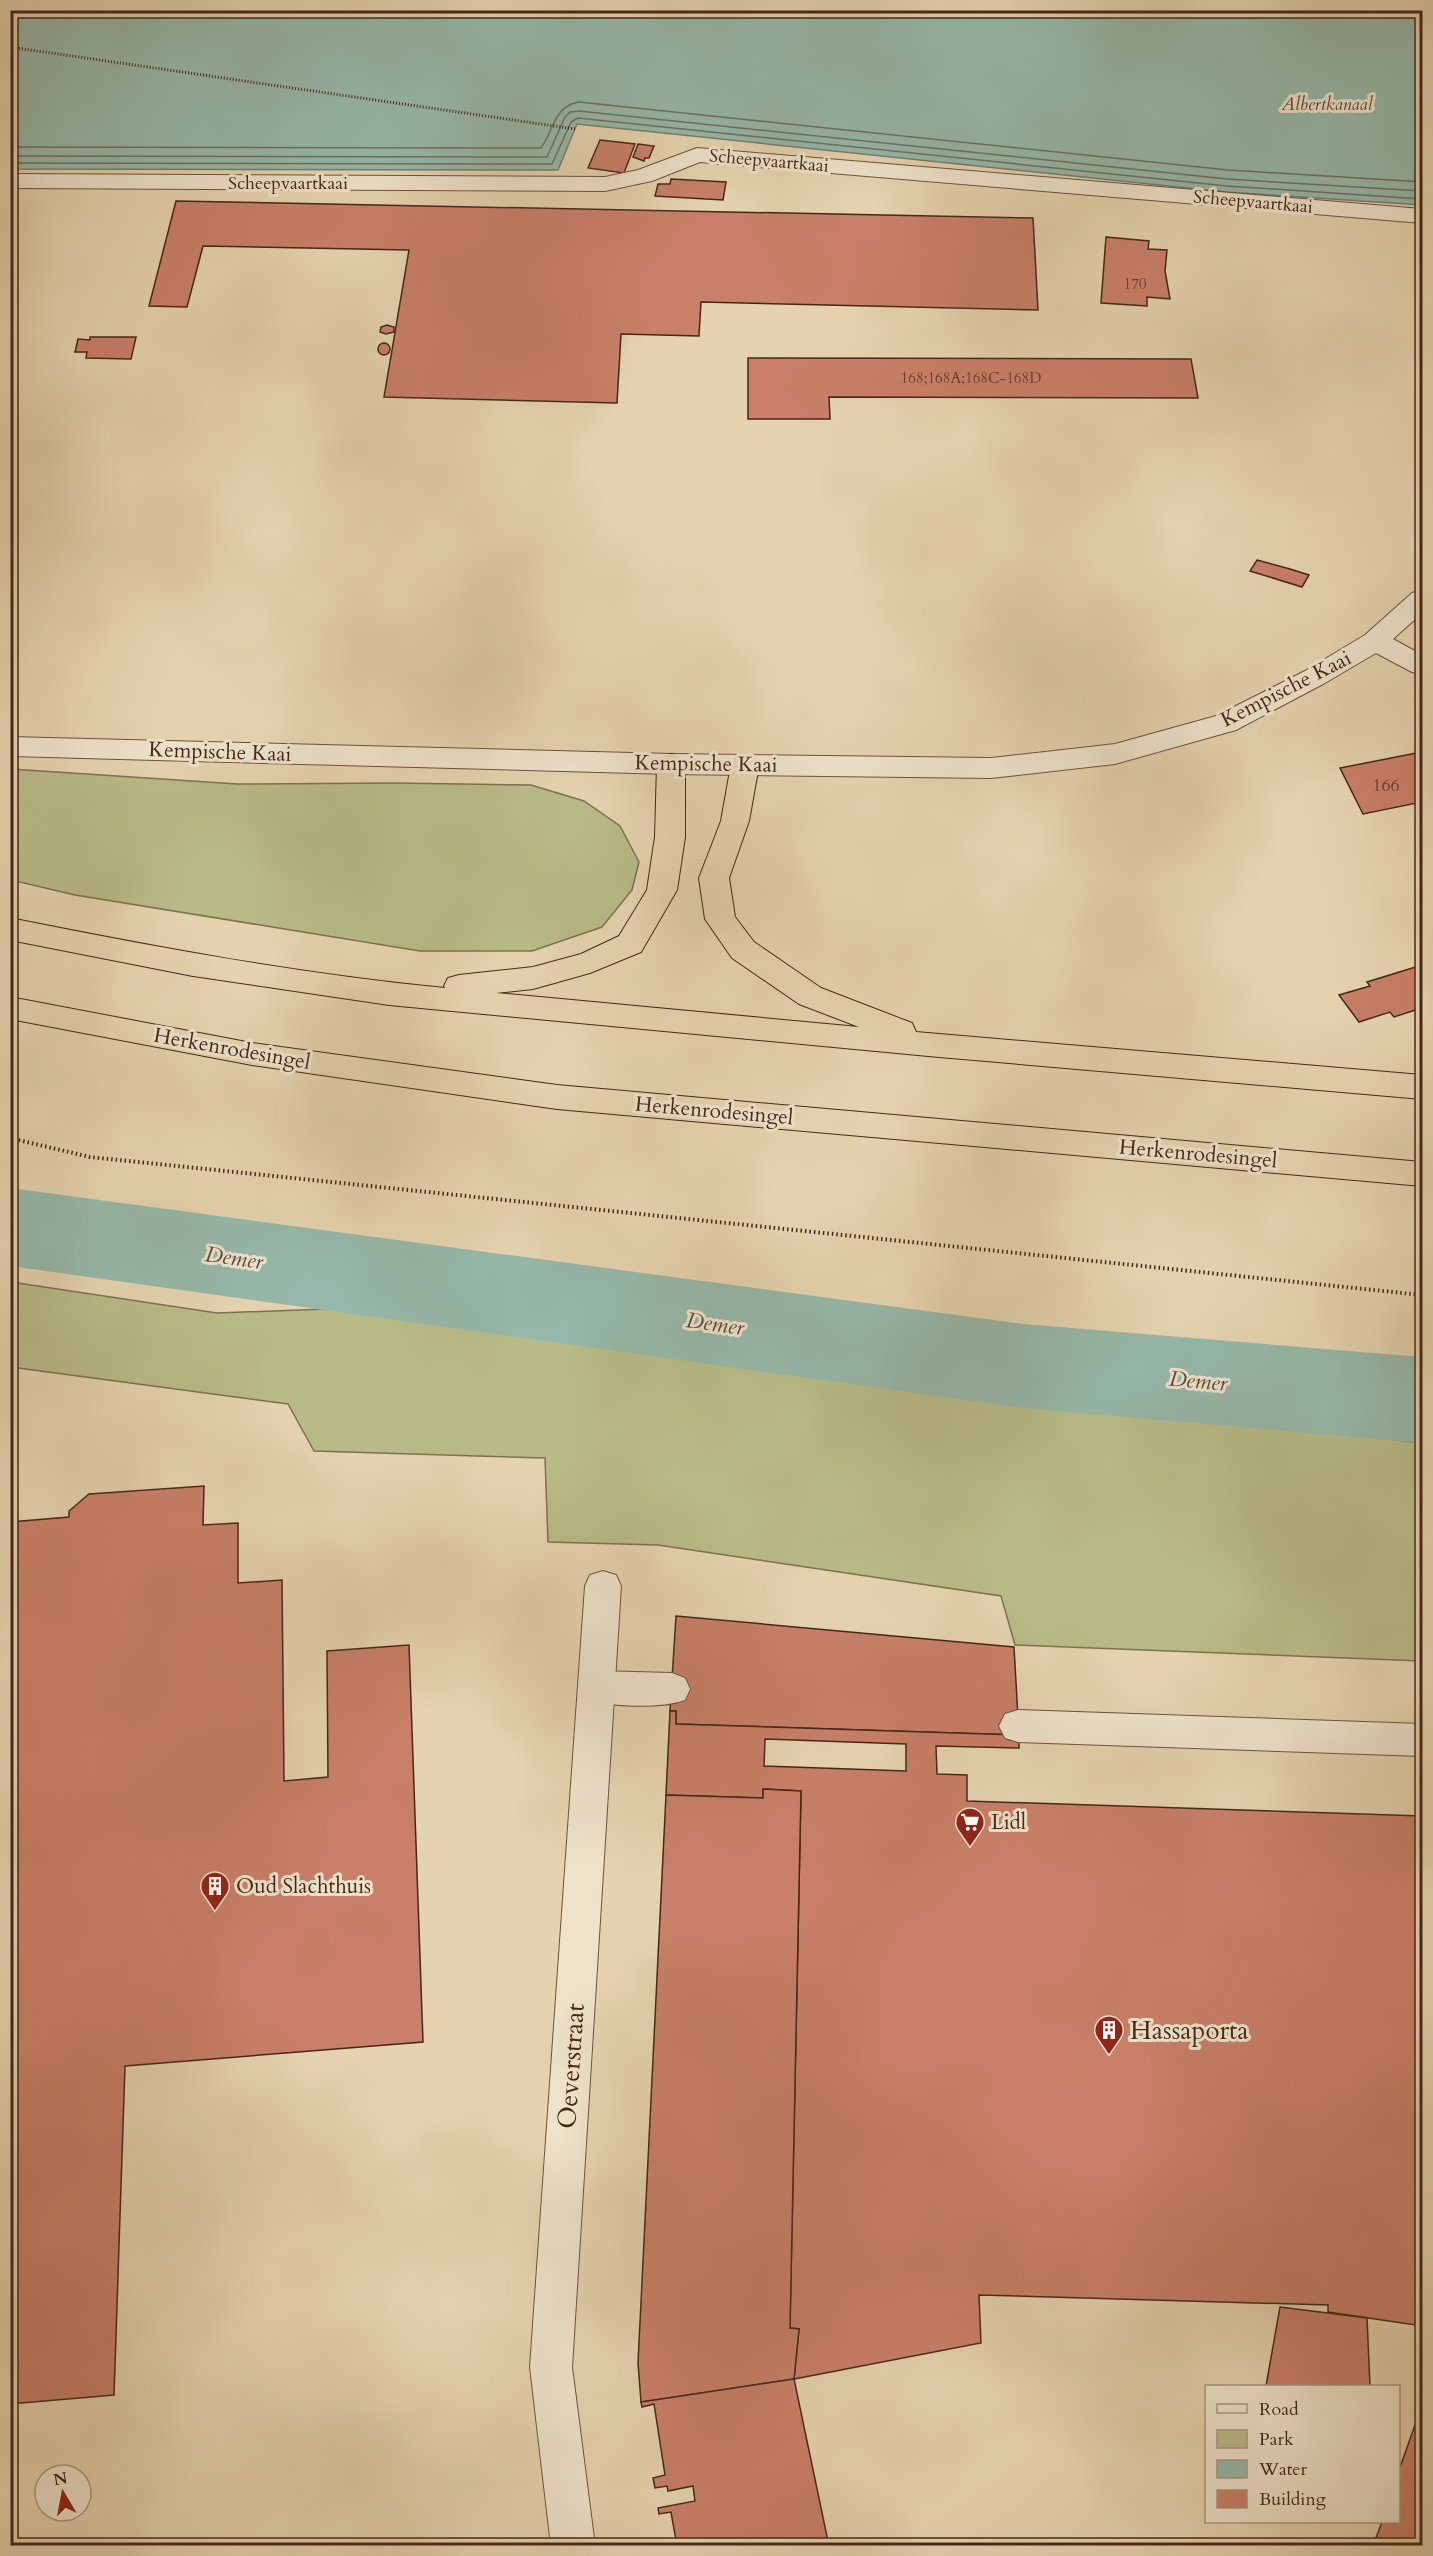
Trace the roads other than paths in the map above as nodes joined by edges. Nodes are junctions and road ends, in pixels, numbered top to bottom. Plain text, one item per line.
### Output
1 (10, 181) edge
2 (1422, 216) edge
3 (1422, 599) edge
4 (1375, 641) junction
5 (1422, 666) edge
6 (10, 746) edge
7 (671, 764) junction
8 (745, 765) junction
9 (10, 929) edge
10 (389, 994) junction
11 (10, 1008) edge
12 (939, 1046) junction
13 (1422, 1088) edge
14 (1422, 1174) edge
15 (603, 1586) dead end
16 (597, 1687) junction
17 (672, 1689) dead end
18 (1018, 1726) dead end
19 (1422, 1740) edge
20 (573, 2546) edge

1 - 2 street, Scheepvaartkaai
3 - 4 street, Kempische Kaai
4 - 5 street, Kempische Kaai
4 - 8 street, Kempische Kaai
6 - 7 street, Kempische Kaai
7 - 8 street, Kempische Kaai
7 - 10 highway
8 - 12 highway
9 - 10 highway
10 - 12 highway
11 - 14 highway, Herkenrodesingel
12 - 13 highway
15 - 16 street, Oeverstraat
16 - 17 street
16 - 20 street, Oeverstraat
18 - 19 street

